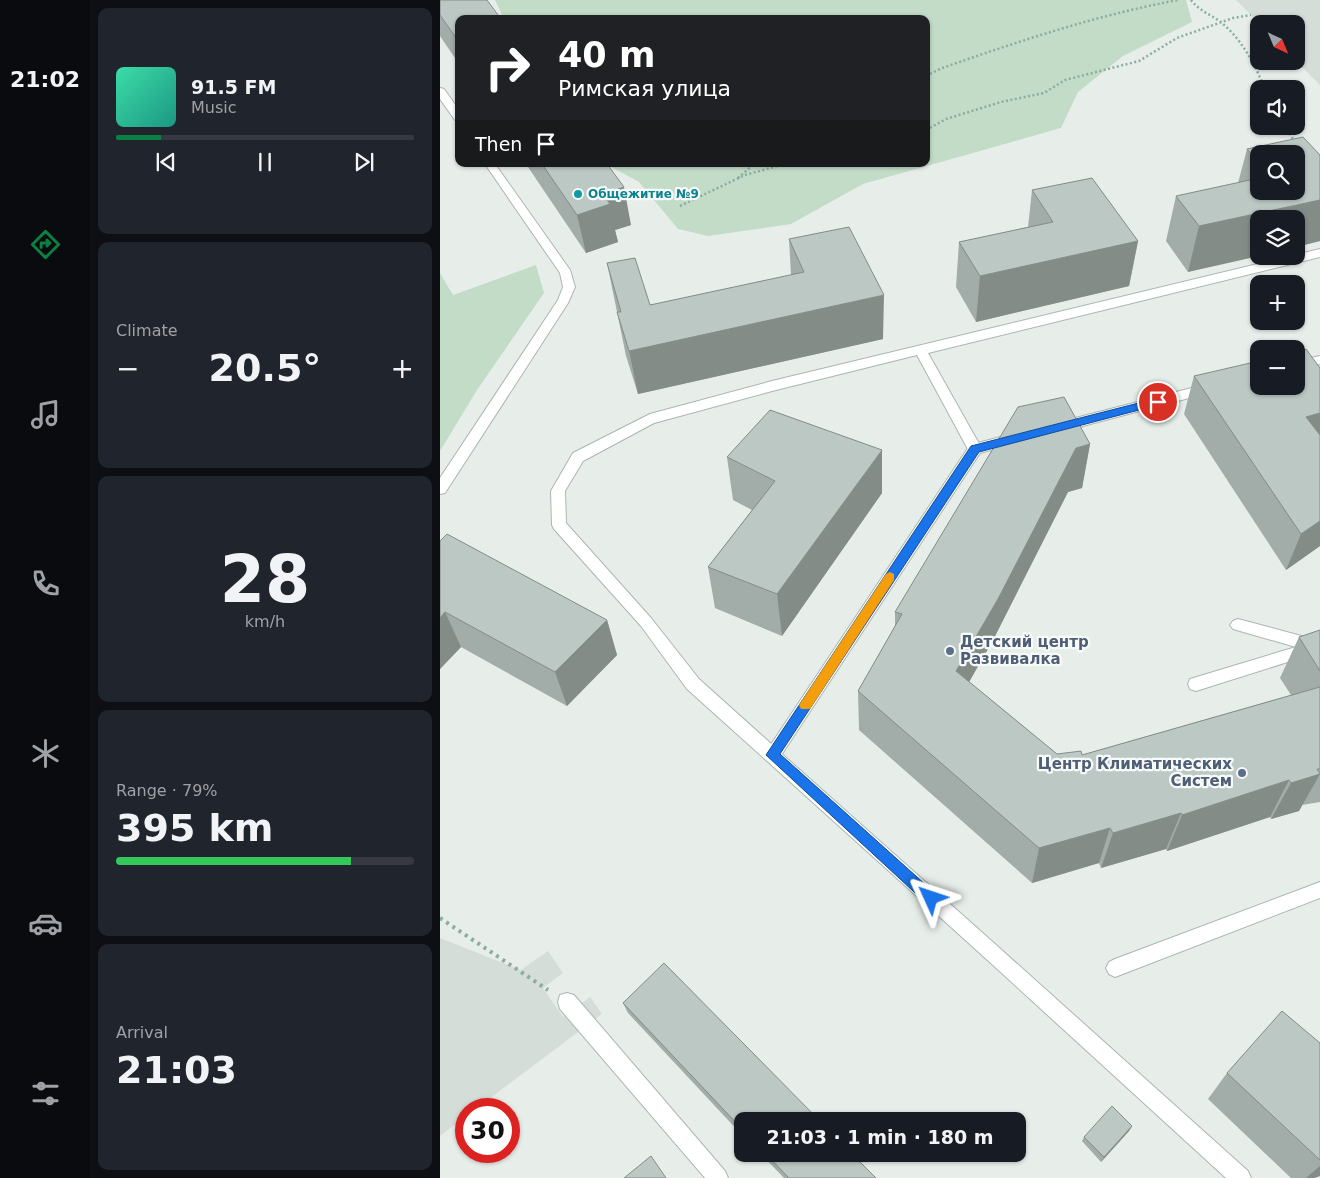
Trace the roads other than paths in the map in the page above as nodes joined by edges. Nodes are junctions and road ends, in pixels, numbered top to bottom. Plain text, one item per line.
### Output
1 (440, 91) edge
2 (455, 112) edge
3 (492, 167) edge
4 (1320, 253) edge
5 (920, 350) junction
6 (1320, 360) edge
7 (1305, 364) edge
8 (1222, 385) edge
9 (975, 449) junction
10 (440, 489) edge
11 (1238, 625) dead end
12 (1320, 648) edge
13 (1196, 684) dead end
14 (772, 755) junction
15 (1320, 890) edge
16 (1115, 968) dead end
17 (567, 1002) road end
18 (718, 1178) edge
19 (1241, 1178) edge

1 - 2 street
3 - 10 street
4 - 5 street
5 - 9 street
5 - 14 street
6 - 7 street
8 - 9 street
9 - 14 street
11 - 12 street
12 - 13 street
14 - 19 street
15 - 16 street
17 - 18 street

